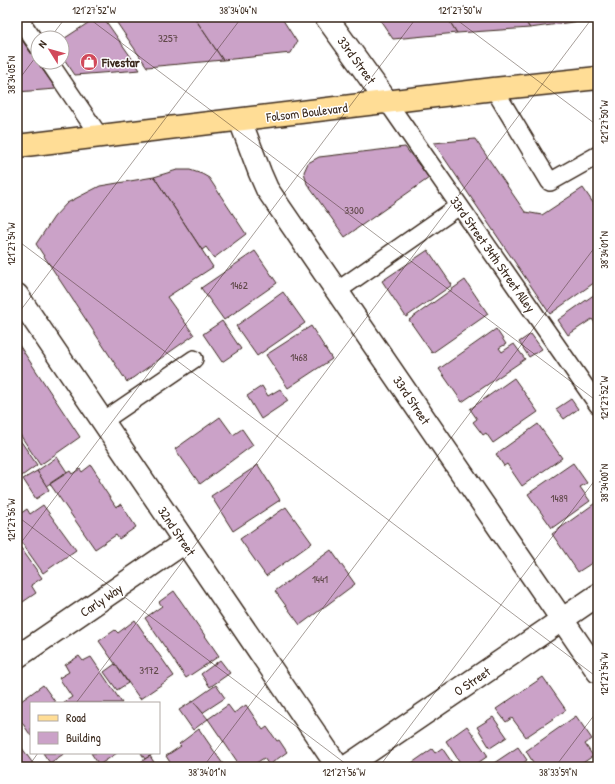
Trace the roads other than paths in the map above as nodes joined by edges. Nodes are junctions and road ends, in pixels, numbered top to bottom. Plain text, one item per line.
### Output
1 (18, 17) edge
2 (326, 17) edge
3 (30, 34) edge
4 (54, 70) edge
5 (598, 78) edge
6 (494, 89) junction
7 (388, 103) junction
8 (240, 120) junction
9 (100, 137) junction
10 (17, 146) edge
11 (598, 155) edge
12 (460, 206) junction
13 (337, 291) junction
14 (17, 295) edge
15 (194, 359) dead end
16 (598, 405) edge
17 (103, 421) junction
18 (185, 542) junction
19 (598, 596) edge
20 (562, 620) junction
21 (17, 657) edge
22 (598, 672) edge
23 (338, 767) edge
24 (346, 767) edge

1 - 3 lane
2 - 7 street, 33rd Street
4 - 9 lane
5 - 6 main road, Folsom Boulevard
6 - 7 main road, Folsom Boulevard
6 - 11 lane
7 - 8 main road, Folsom Boulevard
7 - 12 lane, 33rd Street 34th Street Alley
8 - 9 main road, Folsom Boulevard
8 - 13 street, 33rd Street
9 - 10 main road, Folsom Boulevard
12 - 13 lane
12 - 16 lane, 33rd Street 34th Street Alley
13 - 20 street, 33rd Street
14 - 17 street, 32nd Street
15 - 17 lane
17 - 18 street, 32nd Street
18 - 21 street, Carly Way
18 - 23 street, 32nd Street
19 - 20 street, O Street
20 - 22 street, 33rd Street
20 - 24 street, O Street

